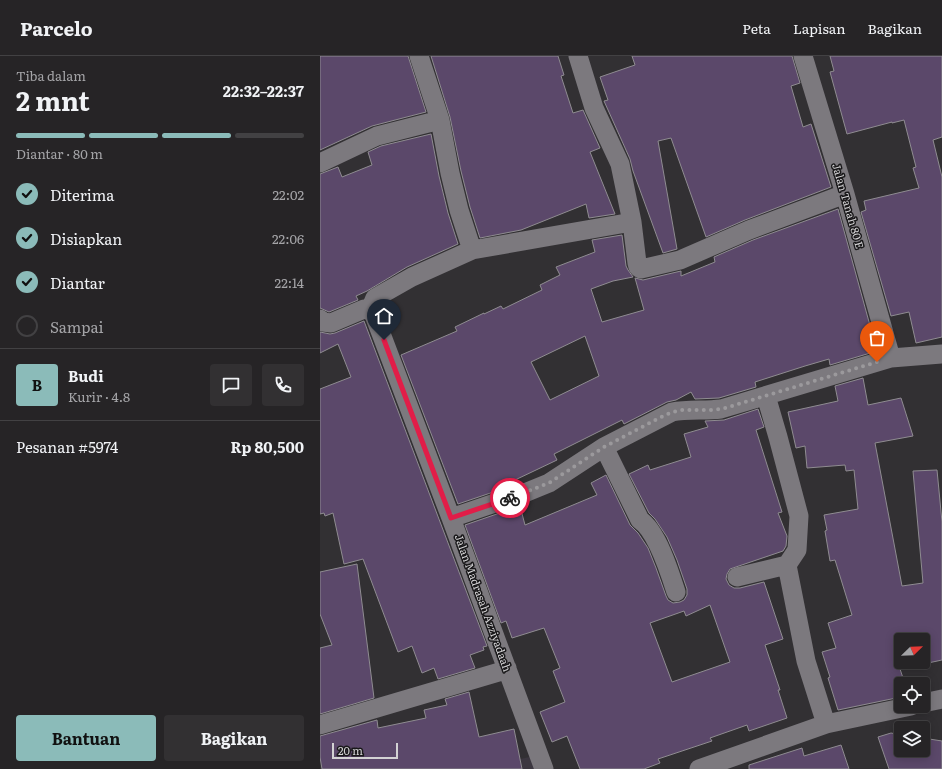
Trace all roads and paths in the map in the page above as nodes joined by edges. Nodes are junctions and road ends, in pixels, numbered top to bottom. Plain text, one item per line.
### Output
1 (419, 56) edge
2 (578, 56) edge
3 (803, 56) edge
4 (440, 120) junction
5 (320, 163) edge
6 (845, 194) junction
7 (632, 222) junction
8 (472, 250) junction
9 (370, 310) junction
10 (320, 319) edge
11 (942, 354) edge
12 (891, 358) junction
13 (766, 396) junction
14 (604, 447) junction
15 (451, 518) junction
16 (787, 565) junction
17 (737, 577) dead end
18 (676, 592) dead end
19 (506, 668) junction
20 (942, 699) edge
21 (930, 702) edge
22 (894, 710) edge
23 (826, 724) junction
24 (320, 725) edge
25 (544, 769) edge
26 (699, 769) edge

1 - 4 street
2 - 7 street
3 - 6 street, Jalan Tanah 80 E
4 - 5 street
4 - 8 street
6 - 7 street
6 - 12 street, Jalan Tanah 80 E
7 - 8 street
8 - 9 street
9 - 10 street
9 - 15 street, Jalan Madrasah Azziyadaah
11 - 12 street
12 - 13 street
13 - 14 street
13 - 16 street
14 - 15 street
14 - 18 street
15 - 19 street, Jalan Madrasah Azziyadaah
16 - 17 street
16 - 23 street
19 - 24 street
19 - 25 street, Jalan Madrasah Azziyadaah
20 - 21 street
22 - 23 street
23 - 26 street

